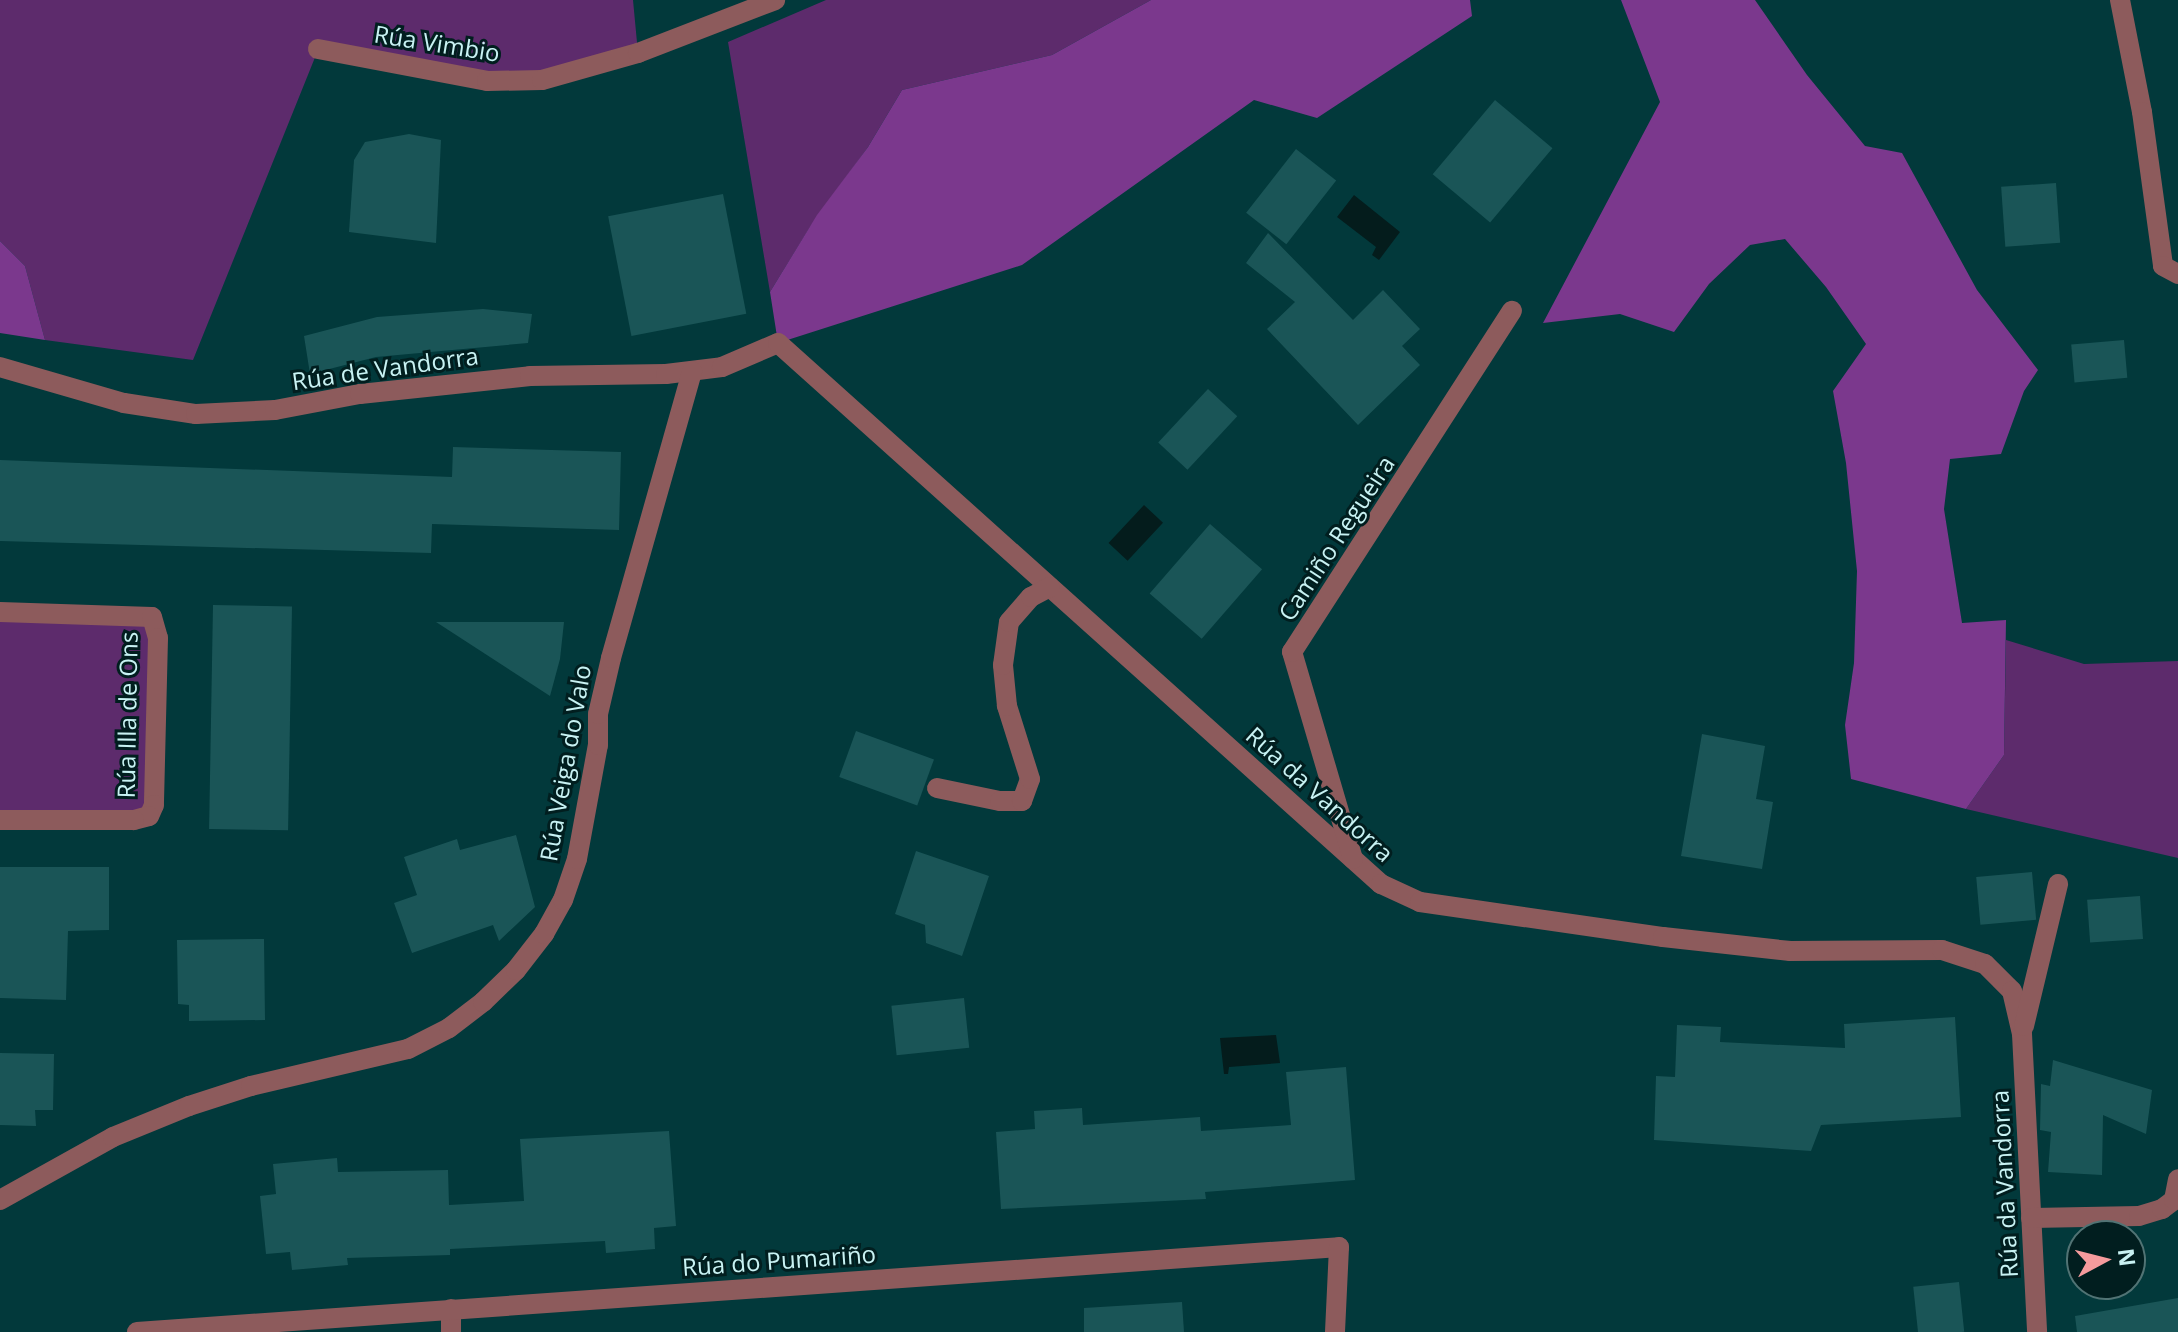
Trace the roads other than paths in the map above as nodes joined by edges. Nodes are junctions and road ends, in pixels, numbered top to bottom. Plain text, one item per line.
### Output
1 (775, 0) edge
2 (2120, 0) edge
3 (318, 49) dead end
4 (2178, 274) edge
5 (1512, 311) dead end
6 (778, 343) joint
7 (0, 367) edge
8 (692, 371) junction
9 (1050, 587) junction
10 (0, 612) edge
11 (937, 788) dead end
12 (0, 820) edge
13 (1353, 859) junction
14 (2058, 884) dead end
15 (2022, 1034) junction
16 (2178, 1179) edge
17 (0, 1200) edge
18 (2031, 1218) junction
19 (451, 1309) junction
20 (137, 1332) edge
21 (451, 1332) edge
22 (1335, 1332) edge
23 (2037, 1332) edge

1 - 3 street, Rúa Vimbio
2 - 4 street
5 - 13 street, Camiño Regueira
6 - 8 street, Rúa de Vandorra
6 - 9 street, Rúa da Vandorra
7 - 8 street, Rúa de Vandorra
8 - 17 street, Rúa Veiga do Valo
9 - 11 street
9 - 13 street, Rúa da Vandorra
10 - 12 street, Rúa Illa de Ons
13 - 15 street, Rúa da Vandorra
14 - 15 street, Rúa da Vandorra
15 - 18 street, Rúa da Vandorra
16 - 18 street
18 - 23 street, Rúa da Vandorra
19 - 20 street, Rúa do Pumariño
19 - 21 street
19 - 22 street, Rúa do Pumariño

